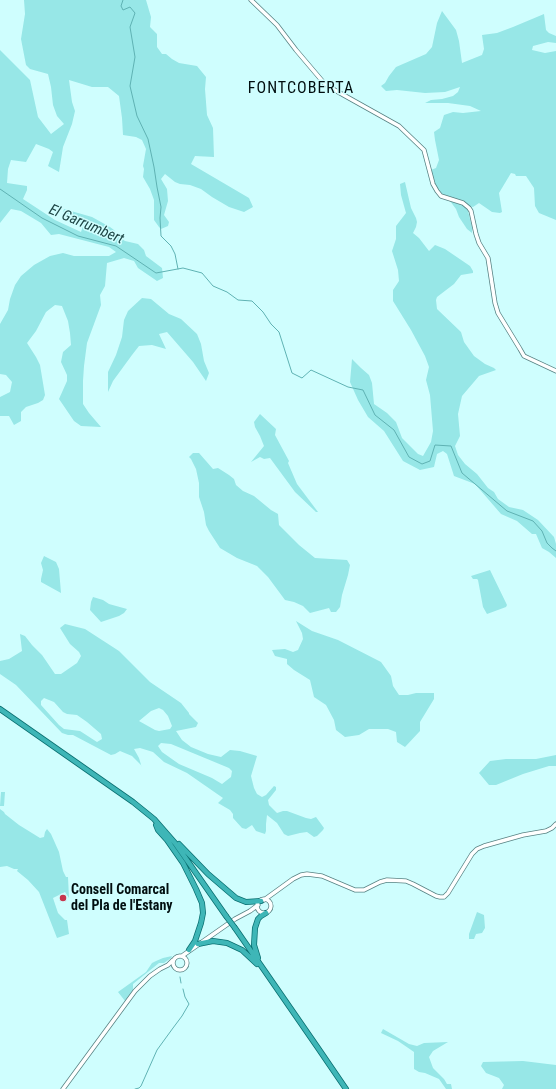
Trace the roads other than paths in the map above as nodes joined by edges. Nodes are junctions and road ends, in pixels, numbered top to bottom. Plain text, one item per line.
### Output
1 (251, 0) edge
2 (556, 371) edge
3 (0, 709) edge
4 (0, 712) edge
5 (157, 824) junction
6 (556, 824) edge
7 (272, 895) junction
8 (261, 902) junction
9 (271, 904) junction
10 (250, 911) junction
11 (260, 912) junction
12 (266, 913) junction
13 (234, 929) junction
14 (198, 944) junction
15 (191, 949) junction
16 (182, 956) junction
17 (173, 960) junction
18 (187, 961) junction
19 (257, 964) junction
20 (167, 966) junction
21 (174, 968) junction
22 (265, 971) junction
23 (63, 1089) edge
24 (345, 1089) edge

1 - 2 street
3 - 5 highway
4 - 5 highway
5 - 8 highway
5 - 13 highway, bridge
5 - 15 highway
6 - 7 street
7 - 8 street
7 - 9 street
8 - 9 street
8 - 10 street
8 - 11 street
9 - 12 street
10 - 11 street
10 - 14 street
11 - 12 street
12 - 22 highway
13 - 19 highway
13 - 22 highway
14 - 15 street
14 - 19 highway
15 - 16 street
15 - 18 street
16 - 17 street
16 - 18 street
17 - 20 street
17 - 21 street
18 - 21 street
19 - 24 highway
20 - 21 street
20 - 23 street
22 - 24 highway

